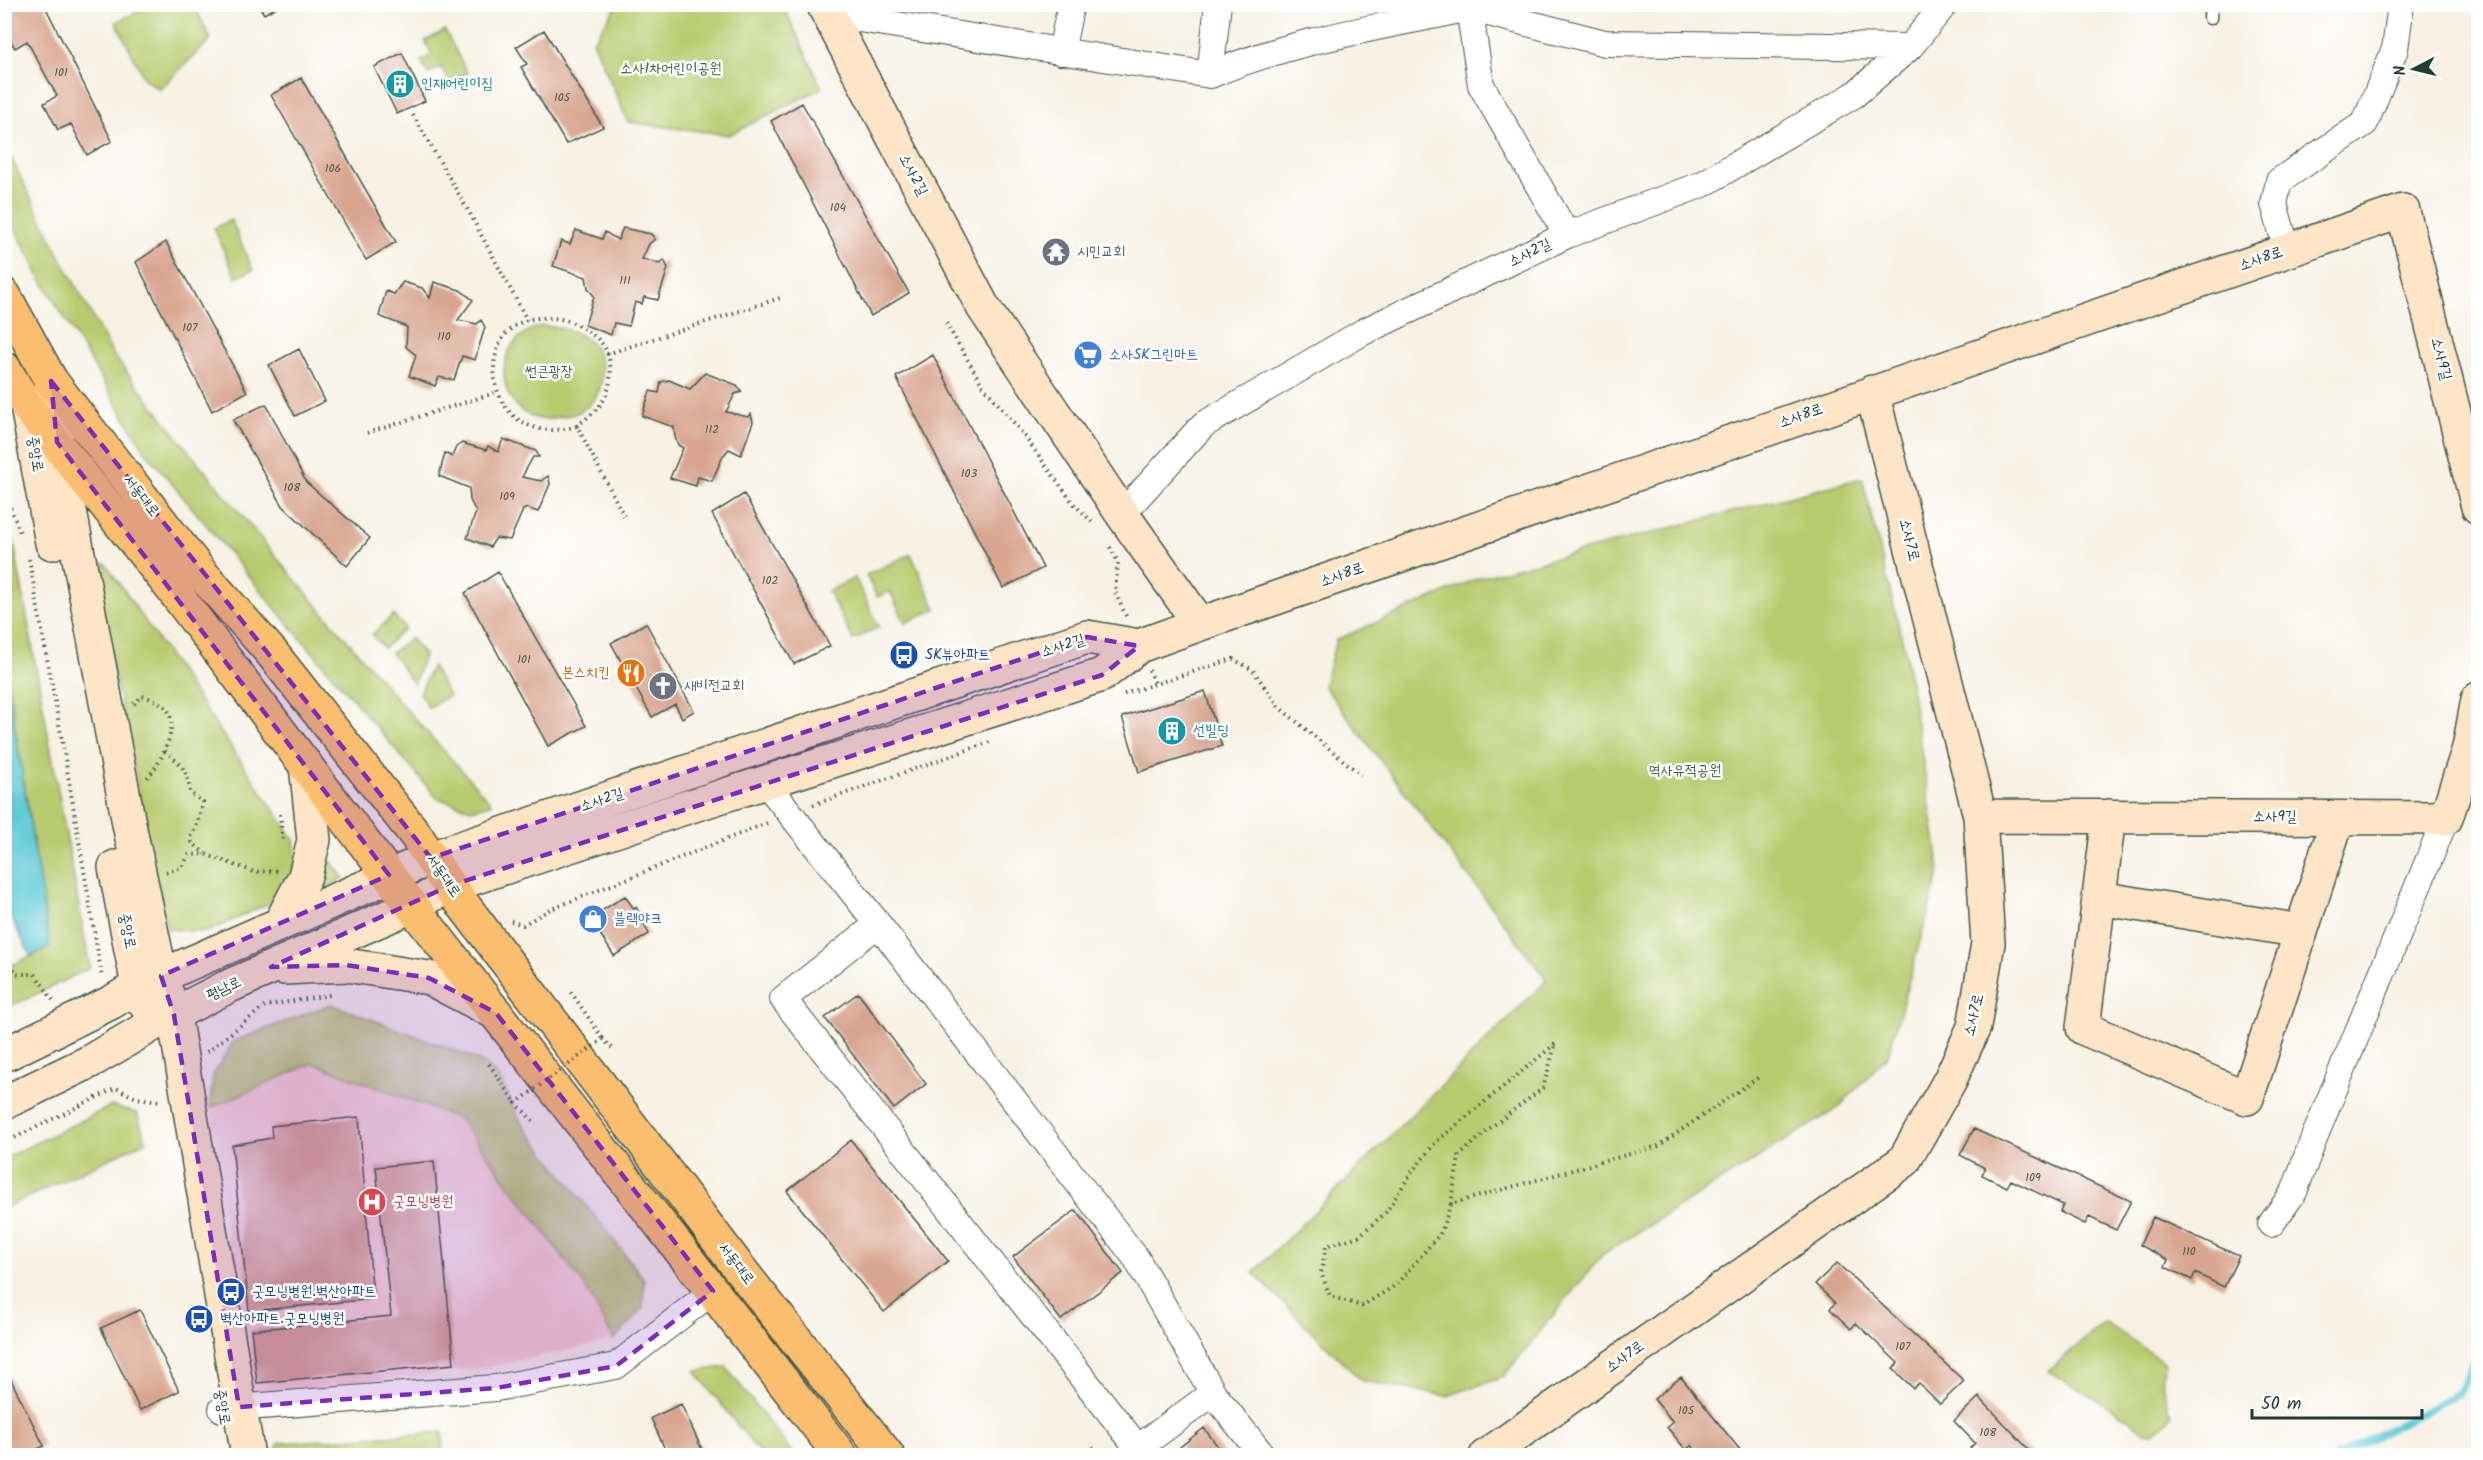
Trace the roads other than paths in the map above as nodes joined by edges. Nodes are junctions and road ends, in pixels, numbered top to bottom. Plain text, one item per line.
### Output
1 (1071, 4) edge
2 (1218, 4) edge
3 (1945, 4) edge
4 (2211, 4) edge
5 (2401, 4) edge
6 (1473, 6) edge
7 (825, 9) edge
8 (2210, 18) dead end
9 (1910, 47) junction
10 (1061, 52) junction
11 (1210, 75) junction
12 (2403, 211) joint
13 (1567, 235) junction
14 (2287, 250) junction
15 (4, 295) edge
16 (4, 368) edge
17 (51, 381) junction
18 (1872, 392) junction
19 (27, 406) junction
20 (57, 442) junction
21 (2478, 507) edge
22 (1108, 527) junction
23 (1200, 624) junction
24 (1139, 646) junction
25 (2478, 699) edge
26 (306, 765) junction
27 (766, 783) junction
28 (1980, 816) junction
29 (2109, 816) junction
30 (2338, 818) junction
31 (2446, 819) junction
32 (431, 858) junction
33 (389, 875) junction
34 (449, 886) junction
35 (2099, 898) junction
36 (412, 906) junction
37 (279, 924) junction
38 (878, 924) junction
39 (2301, 931) junction
40 (268, 969) junction
41 (149, 981) junction
42 (496, 1013) junction
43 (163, 1020) junction
44 (4, 1054) edge
45 (4, 1102) edge
46 (2271, 1224) dead end
47 (713, 1291) junction
48 (1213, 1393) junction
49 (231, 1408) junction
50 (231, 1455) edge
51 (248, 1455) edge
52 (841, 1455) edge
53 (888, 1455) edge
54 (1263, 1455) edge
55 (1486, 1455) edge

1 - 10 street
2 - 11 street
3 - 9 street, 소사2길
4 - 8 lane
5 - 14 street
6 - 9 street
6 - 11 street
6 - 13 street
7 - 10 street
7 - 22 street, 소사2길
9 - 13 street, 소사2길
10 - 11 street
12 - 14 street, 소사8로
12 - 21 street, 소사9길
13 - 22 street, 소사2길
14 - 18 street, 소사8로
15 - 17 main road, 서동대로
16 - 19 main road
17 - 20 street, 중앙로
17 - 32 main road, 서동대로
18 - 23 street, 소사8로
18 - 28 street, 소사7로
19 - 20 main road
19 - 41 street, 중앙로
20 - 26 main road
20 - 41 street, 중앙로
22 - 23 street, 소사2길
23 - 24 street, 소사8로
24 - 27 street
24 - 32 street, 소사2길
25 - 31 street
26 - 33 main road
26 - 37 street
27 - 34 street
27 - 38 street
28 - 29 street, 소사9길
28 - 55 street, 소사7로
29 - 30 street, 소사9길
29 - 35 street
30 - 31 street, 소사9길
30 - 39 street
31 - 46 street
32 - 33 street
32 - 34 main road, 서동대로
33 - 36 main road
33 - 37 street
34 - 36 street, 평남로
34 - 53 main road, 서동대로
35 - 39 street
35 - 39 street
36 - 40 street, 평남로
36 - 42 main road
37 - 41 street
38 - 48 street
38 - 48 street
40 - 42 street
40 - 43 street, 평남로
41 - 43 street, 중앙로
41 - 44 street
42 - 47 main road
43 - 45 street, 평남로
43 - 49 street, 중앙로
43 - 49 street, 중앙로
47 - 49 street
47 - 52 main road
48 - 54 street
49 - 50 street, 중앙로
49 - 51 street, 중앙로

